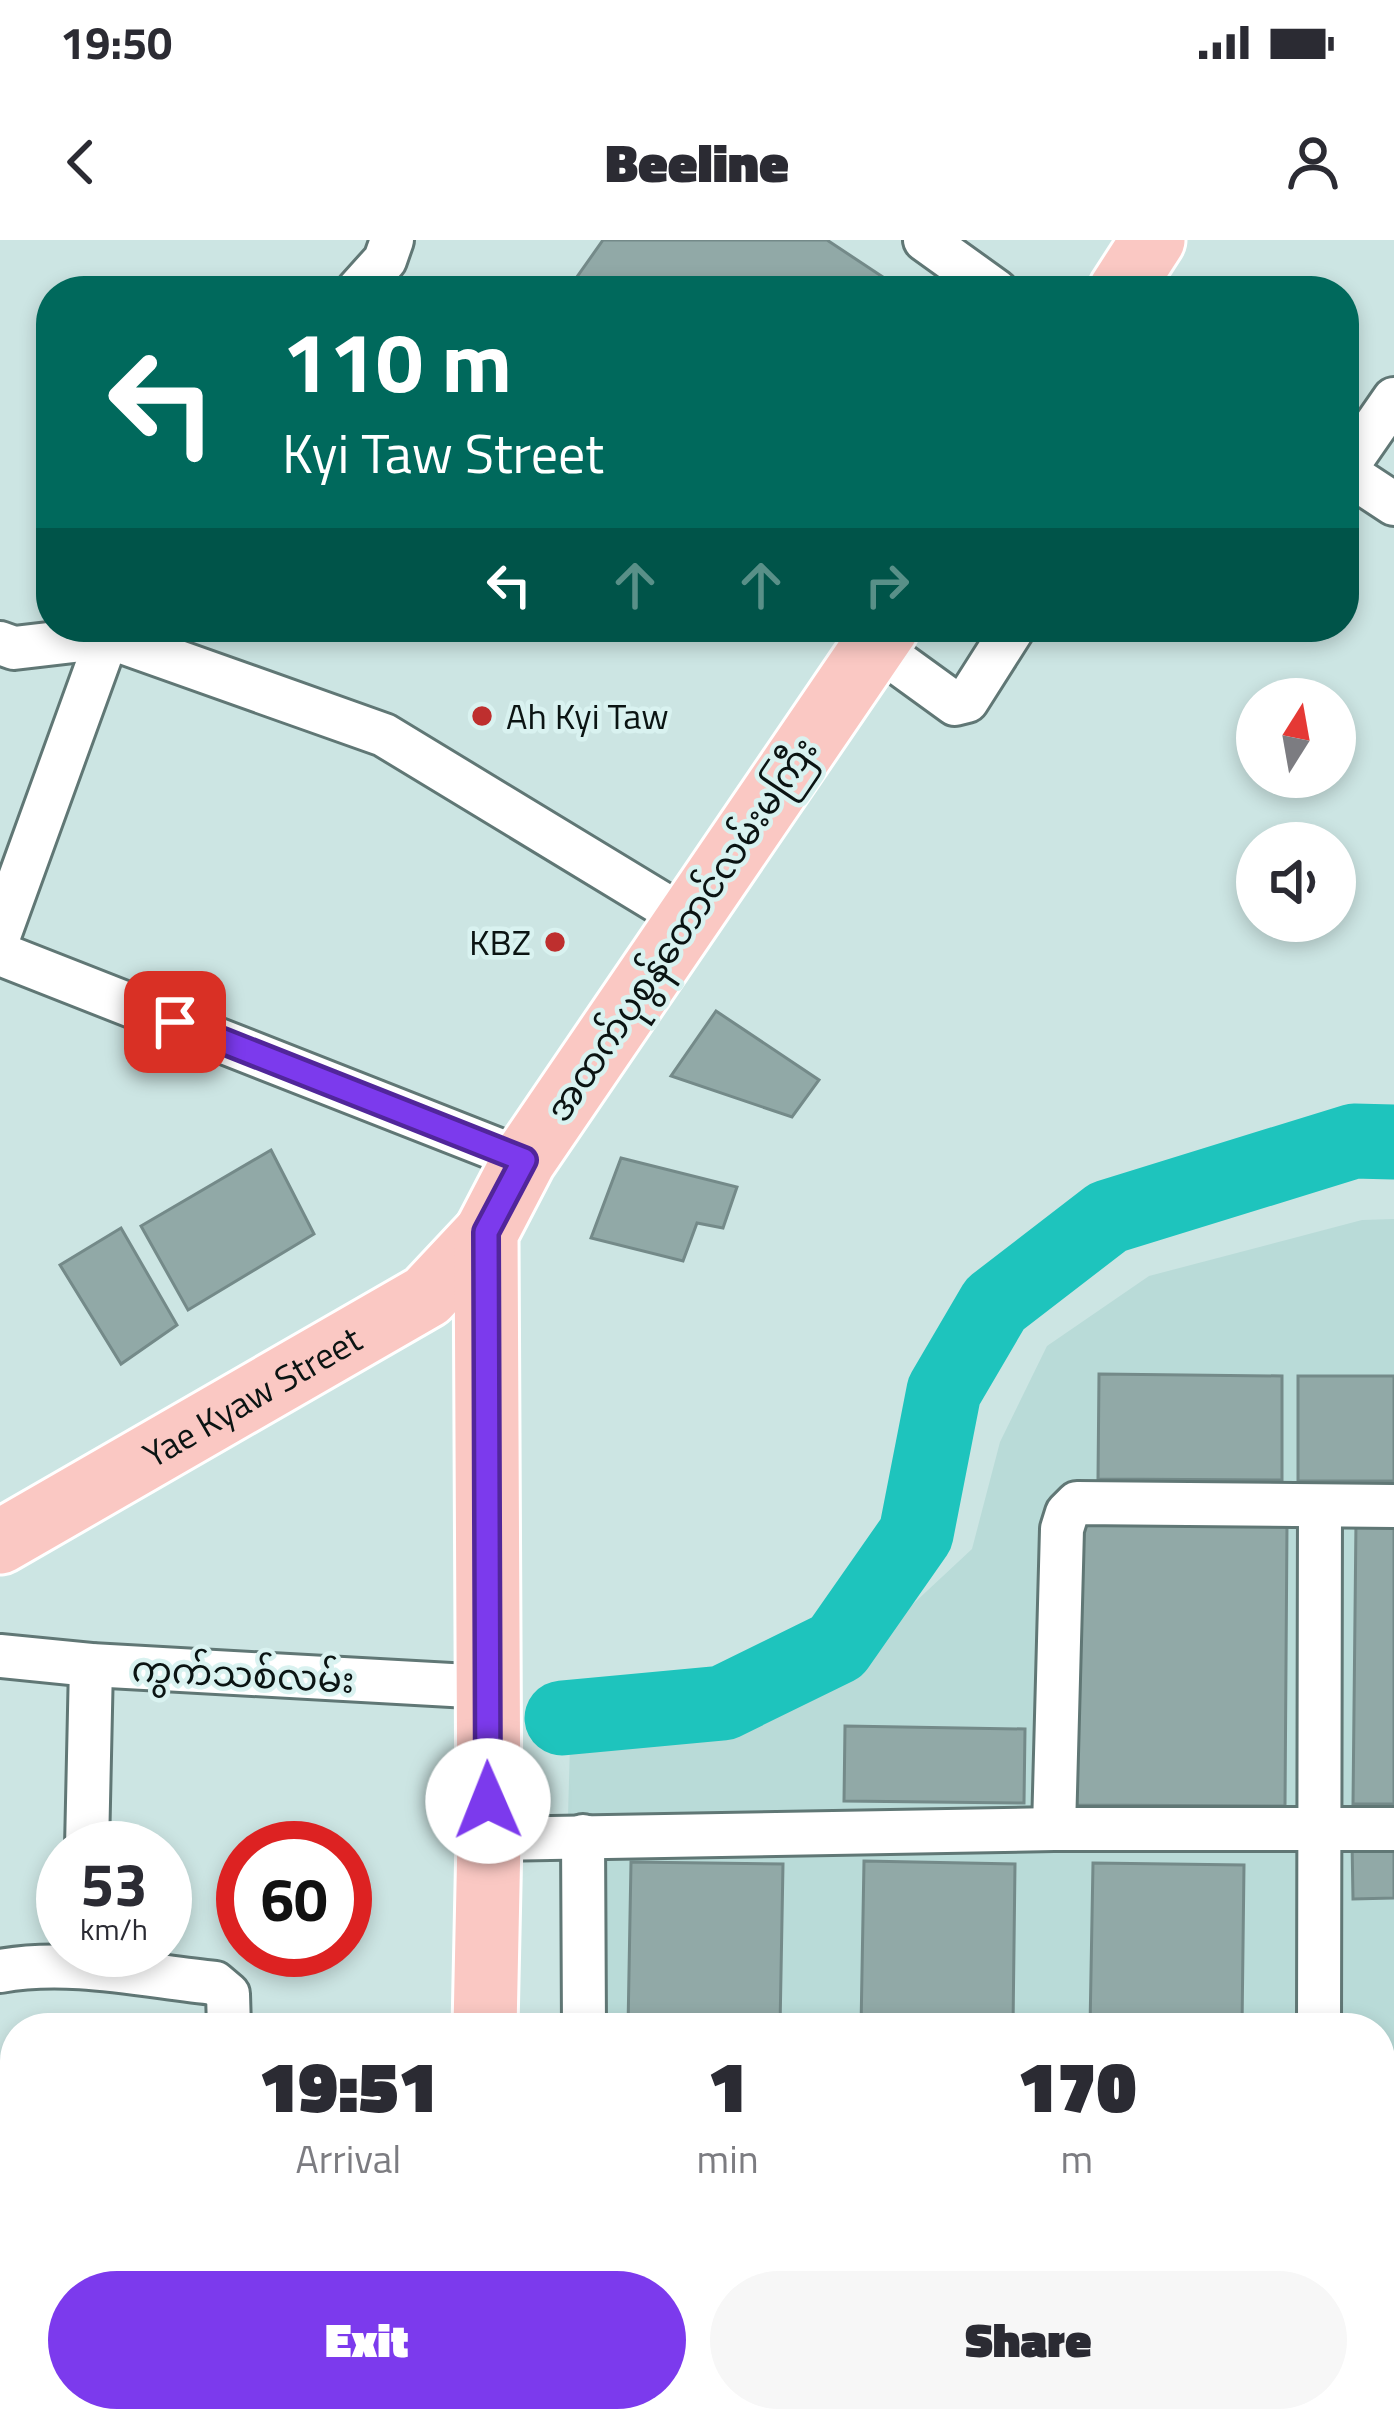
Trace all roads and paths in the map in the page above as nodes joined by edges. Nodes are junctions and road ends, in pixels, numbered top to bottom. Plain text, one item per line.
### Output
1 (392, 240) edge
2 (925, 240) edge
3 (1153, 240) edge
4 (371, 276) edge
5 (975, 276) edge
6 (1130, 276) edge
7 (1394, 399) edge
8 (1359, 449) edge
9 (1359, 481) edge
10 (1394, 504) edge
11 (50, 642) edge
12 (106, 642) edge
13 (137, 642) edge
14 (877, 642) edge
15 (888, 642) edge
16 (1004, 642) edge
17 (0, 643) edge
18 (687, 919) junction
19 (0, 933) edge
20 (0, 953) edge
21 (524, 1160) junction
22 (486, 1232) junction
23 (1320, 1506) junction
24 (1394, 1506) edge
25 (0, 1542) edge
26 (0, 1656) edge
27 (91, 1665) junction
28 (487, 1687) junction
29 (88, 1821) edge
30 (1054, 1829) junction
31 (1394, 1829) edge
32 (1317, 1830) junction
33 (583, 1836) junction
34 (489, 1840) junction
35 (36, 1965) edge
36 (0, 1971) edge
37 (185, 1977) edge
38 (229, 2011) edge
39 (485, 2013) edge
40 (584, 2013) edge
41 (1319, 2013) edge

1 - 4 street
2 - 5 street
3 - 6 main road
7 - 8 street
9 - 10 street
11 - 17 street
12 - 19 street
13 - 18 street
14 - 18 main road, အထက်ပုစွန်တောင်လမ်းမကြီး
15 - 16 street
18 - 21 main road, အထက်ပုစွန်တောင်လမ်းမကြီး
20 - 21 street
21 - 22 main road, အထက်ပုစွန်တောင်လမ်းမကြီး
22 - 25 main road, Yae Kyaw Street
22 - 28 main road, အထက်ပုစွန်တောင်လမ်းမကြီး
23 - 24 street
23 - 30 street
23 - 32 street
26 - 27 street, ကွက်သစ်လမ်း
27 - 28 street, ကွက်သစ်လမ်း
27 - 29 street
28 - 34 main road, အထက်ပုစွန်တောင်လမ်းမကြီး
30 - 32 street
30 - 33 street
31 - 32 street
32 - 41 street
33 - 34 street
33 - 40 street
34 - 39 main road, အထက်ပုစွန်တောင်လမ်းမကြီး
35 - 36 street
37 - 38 street

